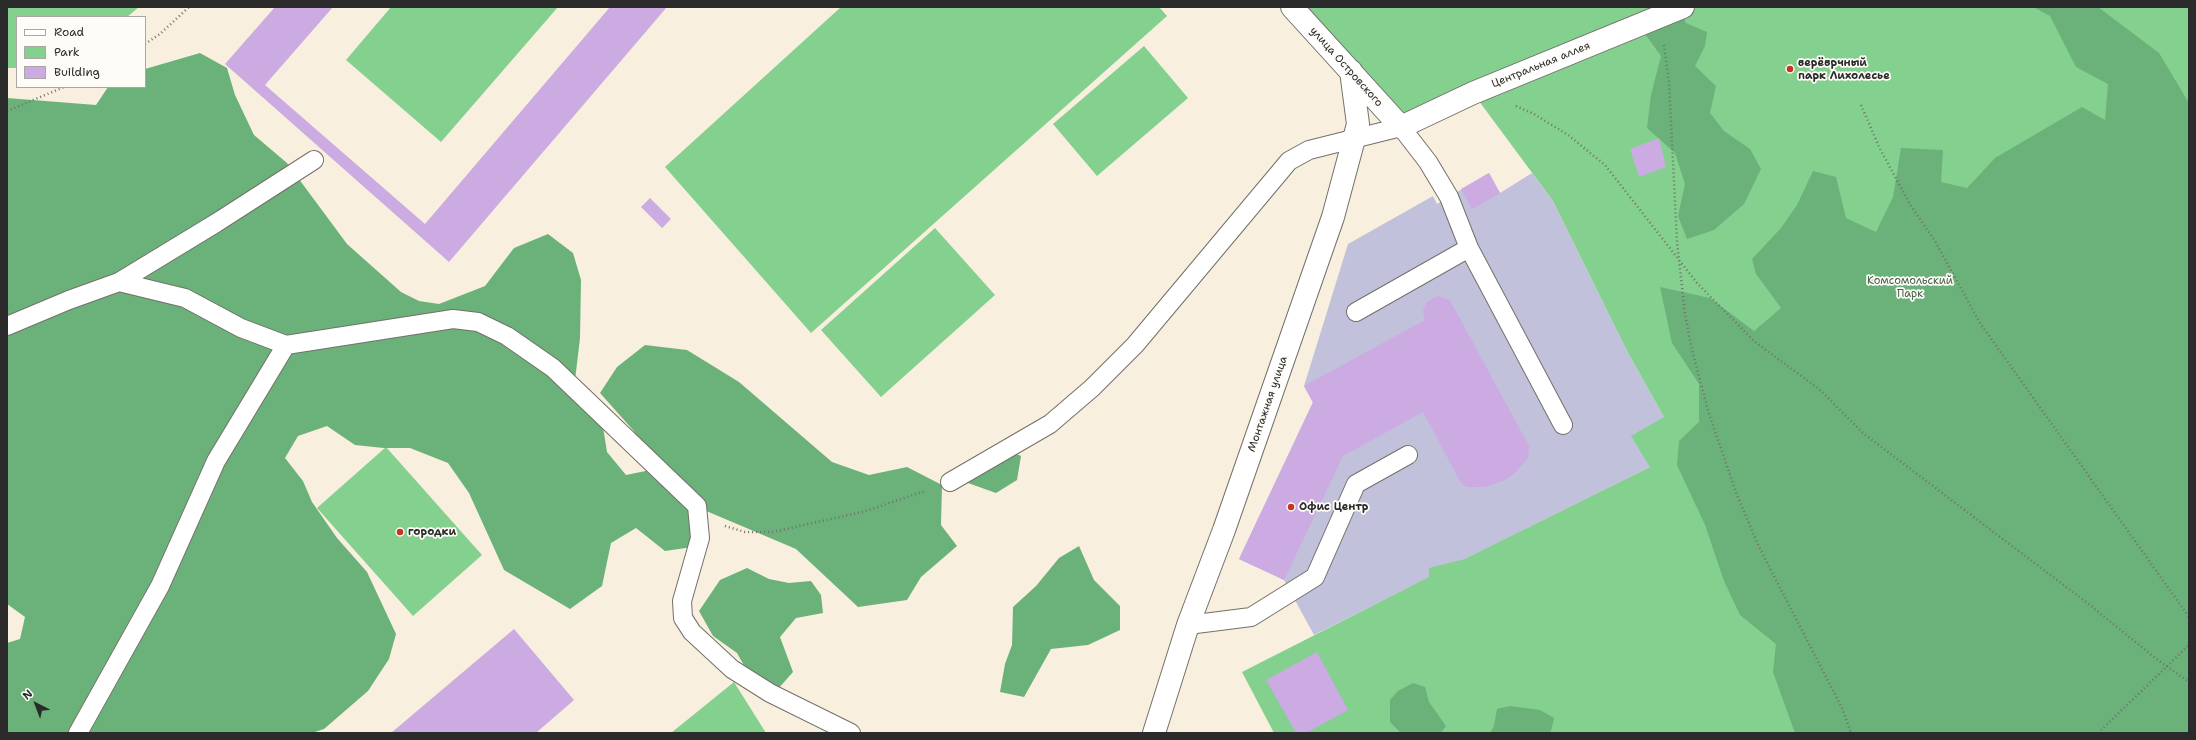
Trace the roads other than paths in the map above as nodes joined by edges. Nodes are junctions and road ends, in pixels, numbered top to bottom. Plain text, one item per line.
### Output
1 (1292, 7) edge
2 (1683, 7) edge
3 (1351, 71) junction
4 (1401, 127) junction
5 (1355, 139) junction
6 (314, 160) dead end
7 (1469, 248) junction
8 (119, 282) junction
9 (1356, 312) dead end
10 (7, 326) edge
11 (286, 345) junction
12 (1564, 425) dead end
13 (1408, 455) dead end
14 (950, 482) road end
15 (1188, 625) junction
16 (78, 733) edge
17 (851, 733) edge
18 (1154, 733) edge

1 - 3 street, улица Островского
2 - 4 street, Центральная аллея
3 - 4 street, улица Островского
3 - 5 street, Монтажная улица
4 - 5 lane
4 - 7 lane
5 - 14 lane
5 - 15 street, Монтажная улица
6 - 8 lane
7 - 9 lane
7 - 12 lane
8 - 10 lane
8 - 11 lane
11 - 16 lane
11 - 17 lane
13 - 15 lane
15 - 18 street, Монтажная улица

